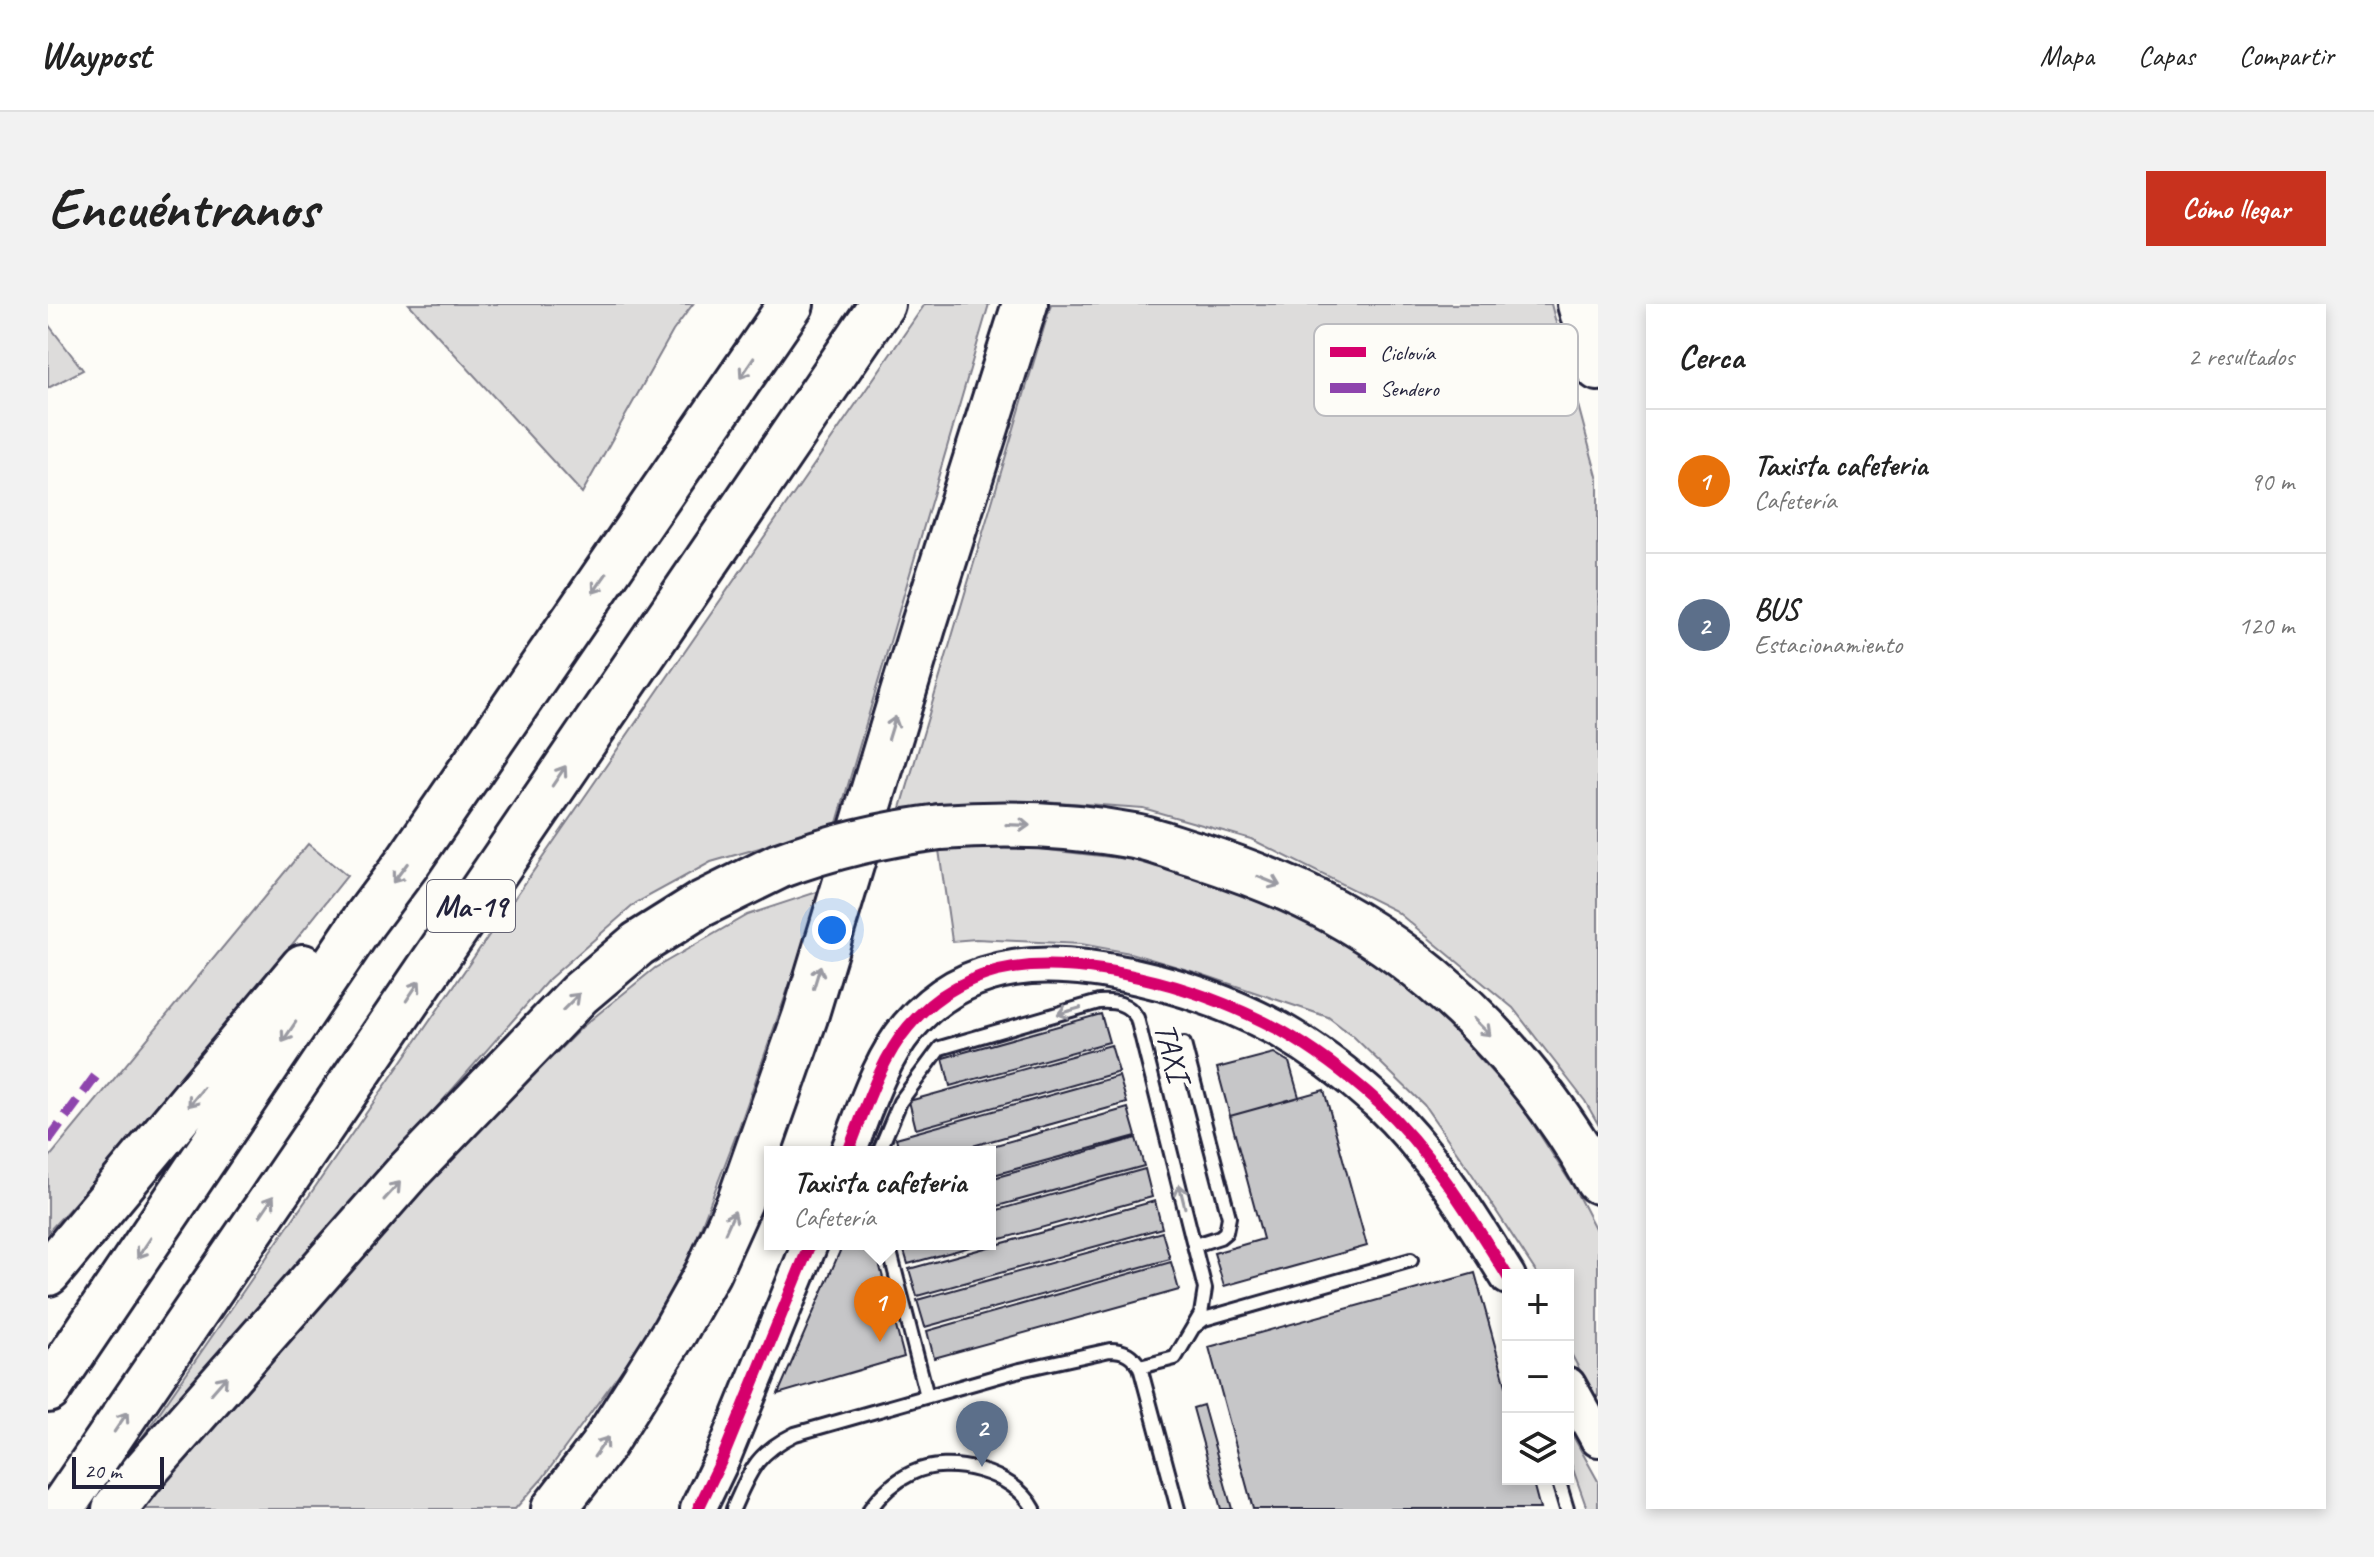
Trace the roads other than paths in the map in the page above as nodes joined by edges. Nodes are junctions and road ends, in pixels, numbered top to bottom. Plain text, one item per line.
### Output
1 (791, 304) edge
2 (882, 304) edge
3 (1025, 304) edge
4 (1580, 304) edge
5 (1598, 368) edge
6 (364, 921) junction
7 (1184, 1044) dead end
8 (851, 1146) edge
9 (882, 1146) edge
10 (1598, 1181) edge
11 (1195, 1245) junction
12 (808, 1250) edge
13 (890, 1250) edge
14 (1411, 1260) dead end
15 (1503, 1269) edge
16 (48, 1273) edge
17 (1195, 1326) junction
18 (1140, 1367) junction
19 (48, 1390) edge
20 (927, 1396) junction
21 (1574, 1396) edge
22 (1598, 1439) edge
23 (1560, 1485) edge
24 (61, 1509) edge
25 (115, 1509) edge
26 (554, 1509) edge
27 (698, 1509) edge
28 (733, 1509) edge
29 (870, 1509) edge
30 (1034, 1509) edge
31 (1178, 1509) edge
32 (1567, 1509) edge

1 -> 6 highway, Ma-19
24 -> 2 highway, Ma-19
26 -> 3 highway
4 - 5 highway
6 -> 16 highway
6 -> 19 highway, Ma-19
7 - 11 lane
8 - 15 street
11 -> 9 lane, TAXI
25 -> 10 highway, bridge
11 - 17 lane, TAXI
12 - 27 street
13 - 20 lane
14 - 17 lane
17 - 18 lane
18 - 20 lane
18 - 31 lane
20 - 28 lane
21 - 22 street
23 - 32 lane
29 - 30 lane

